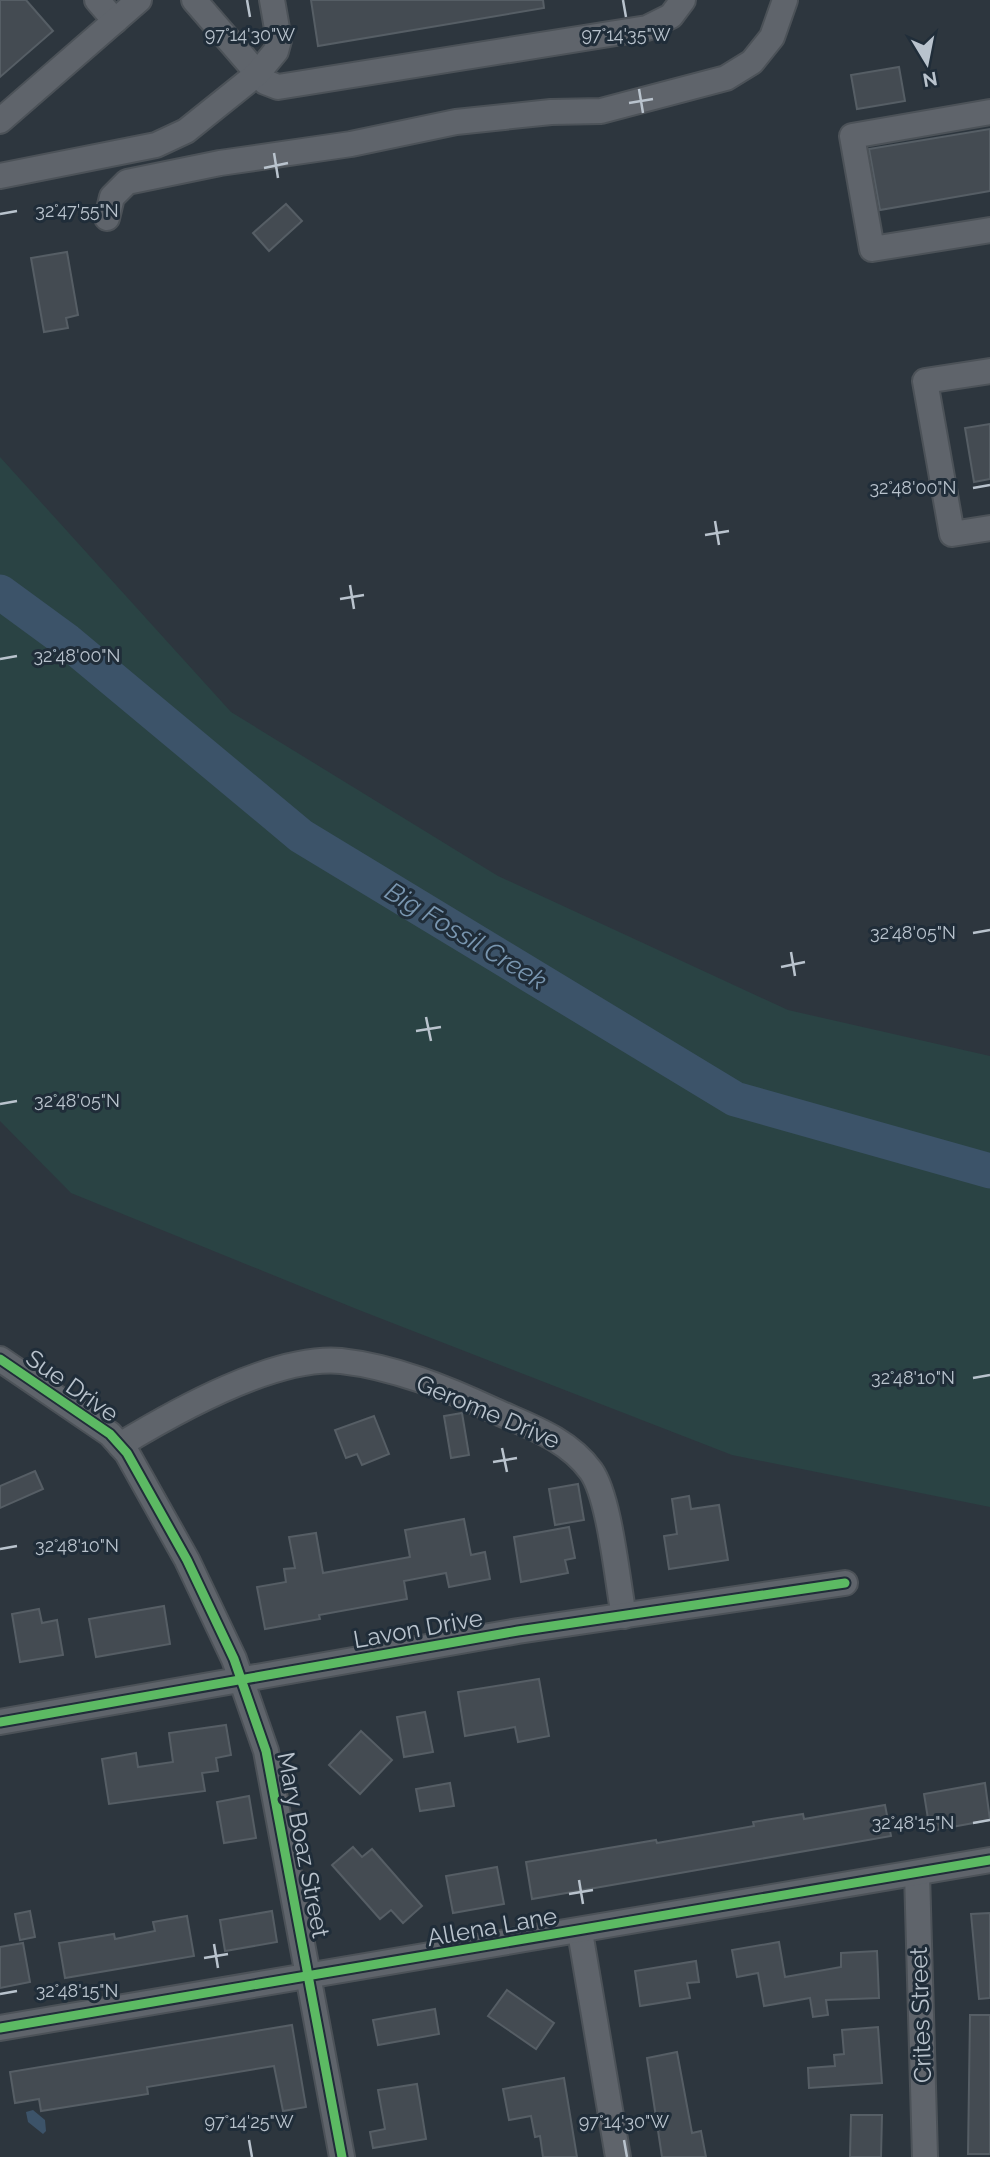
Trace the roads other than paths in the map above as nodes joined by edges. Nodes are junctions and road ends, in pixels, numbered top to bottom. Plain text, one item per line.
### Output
1 (97, 0) edge
2 (139, 0) edge
3 (272, 0) edge
4 (683, 0) edge
5 (785, 0) edge
6 (200, 2) edge
7 (115, 20) junction
8 (257, 74) junction
9 (990, 112) edge
10 (0, 121) edge
11 (0, 176) edge
12 (107, 218) dead end
13 (990, 230) edge
14 (990, 371) edge
15 (990, 528) edge
16 (0, 1359) edge
17 (121, 1445) junction
18 (845, 1583) dead end
19 (624, 1615) junction
20 (241, 1679) junction
21 (0, 1722) edge
22 (990, 1860) edge
23 (917, 1873) junction
24 (580, 1932) junction
25 (309, 1978) junction
26 (0, 2028) edge
27 (342, 2157) edge
28 (618, 2157) edge
29 (925, 2157) edge

1 - 7 street
2 - 7 street
3 - 8 street
4 - 8 street
5 - 12 street
6 - 8 street
7 - 10 street
8 - 11 street
9 - 13 street
14 - 15 street
16 - 17 street, Sue Drive
17 - 19 street, Gerome Drive
17 - 20 street, Mary Boaz Street
18 - 19 street, Lavon Drive
19 - 20 street, Lavon Drive
20 - 21 street, Lavon Drive
20 - 25 street, Mary Boaz Street
22 - 23 street, Allena Lane
23 - 24 street, Allena Lane
23 - 29 street, Crites Street
24 - 25 street, Allena Lane
24 - 28 street
25 - 26 street, Allena Lane
25 - 27 street, Mary Boaz Street

